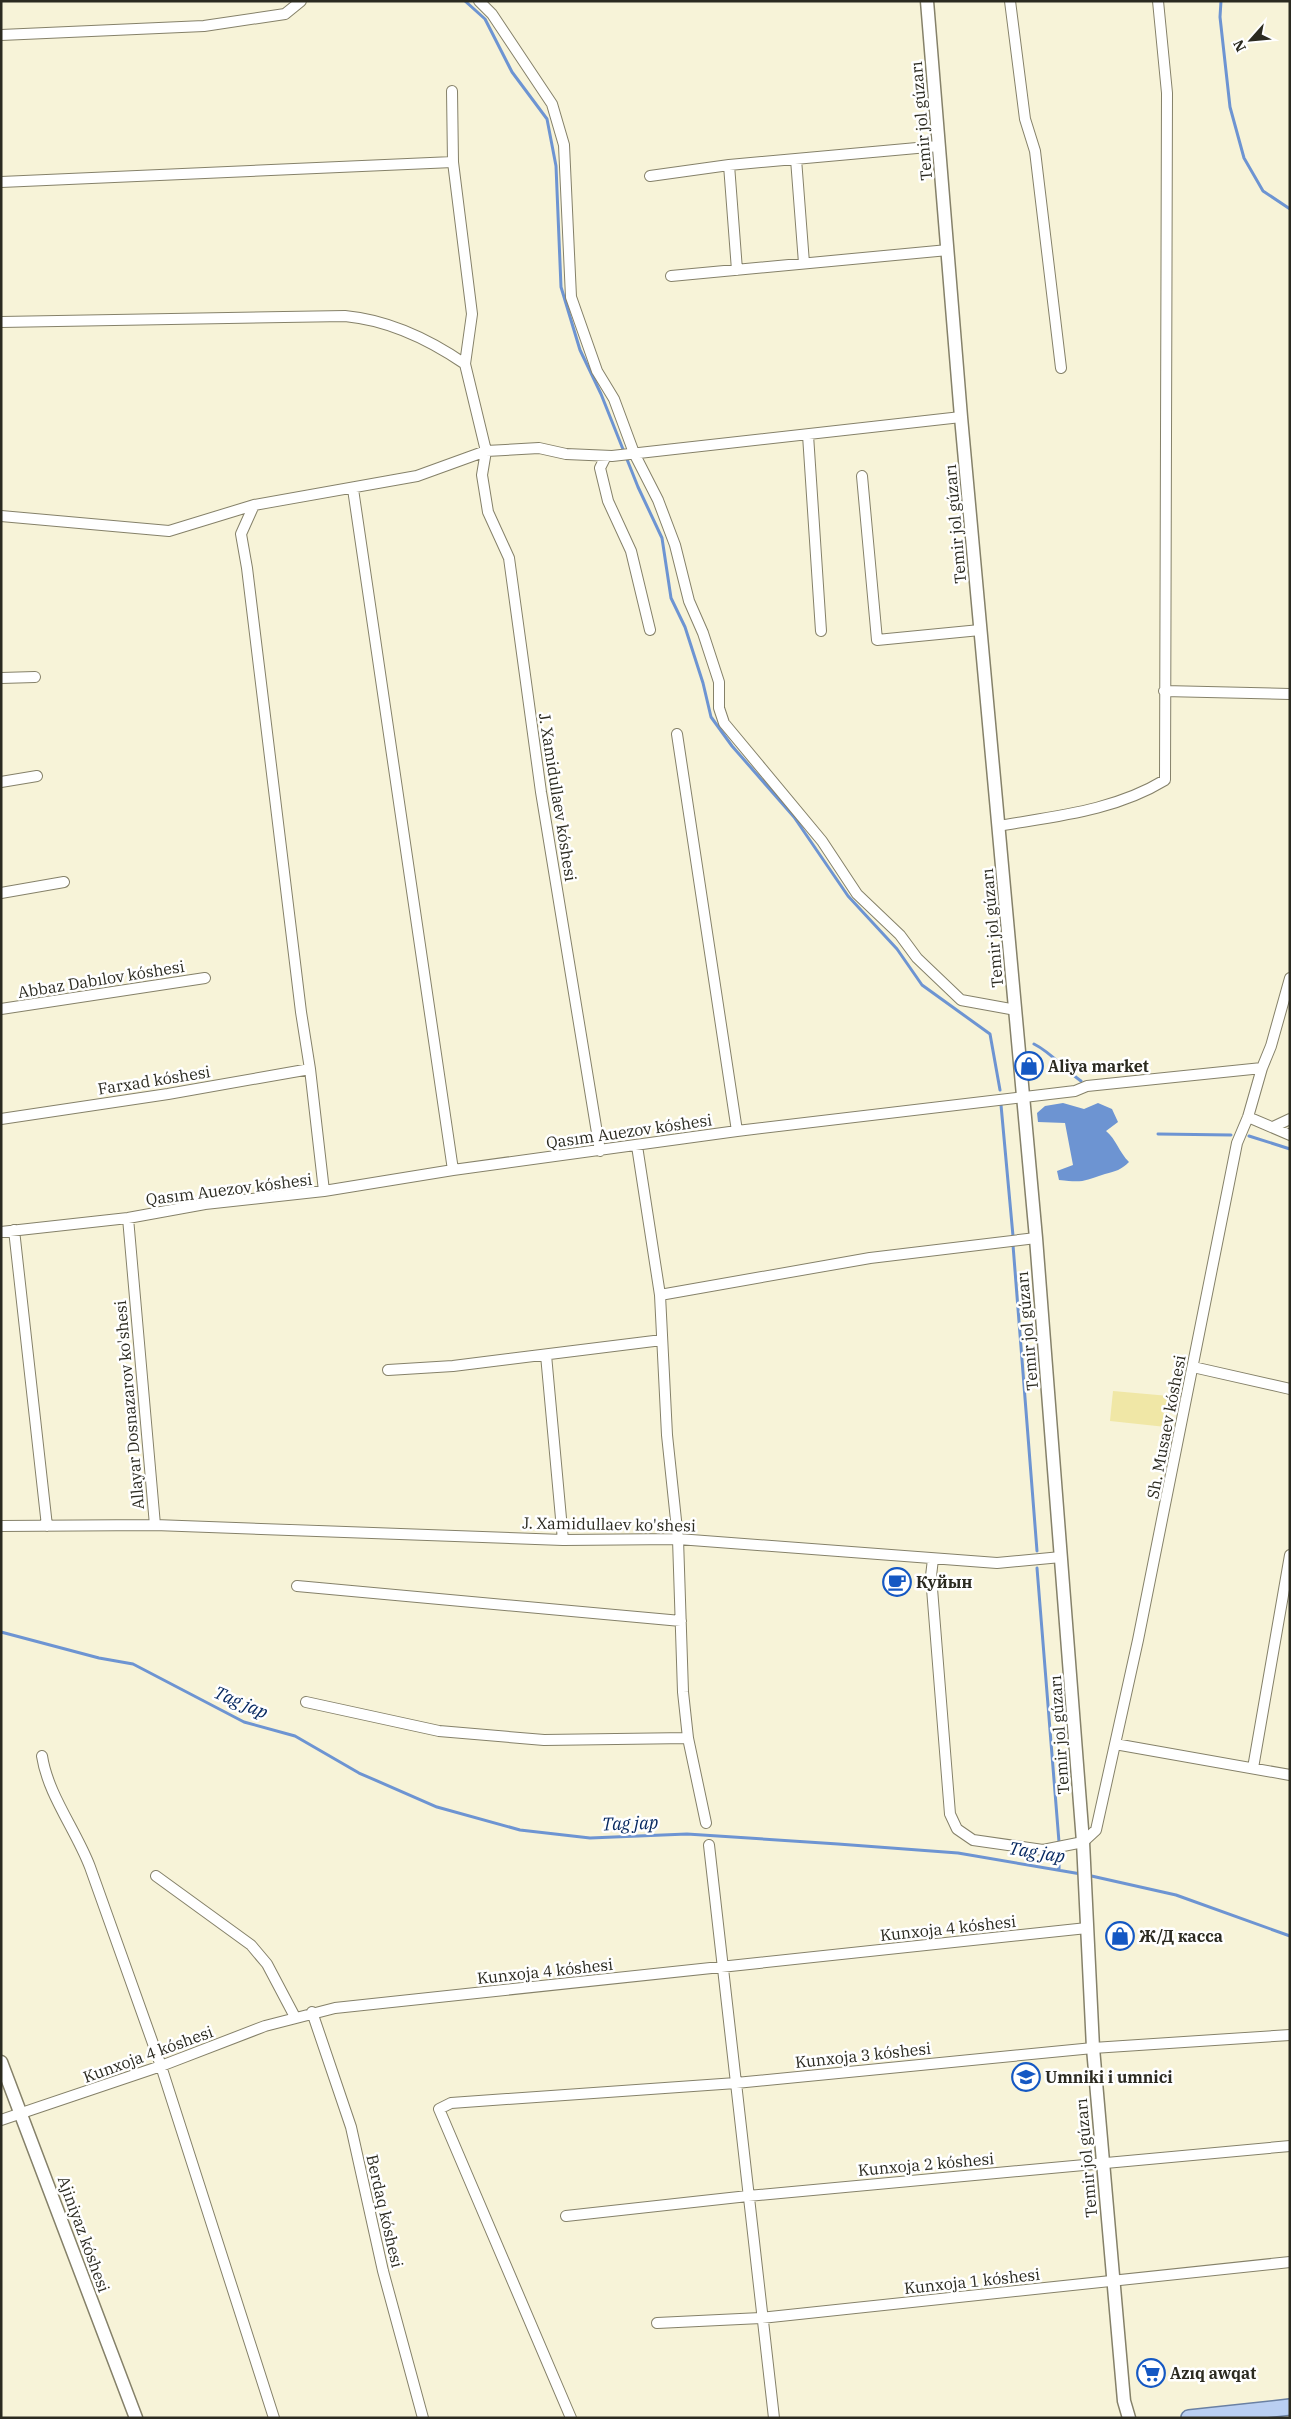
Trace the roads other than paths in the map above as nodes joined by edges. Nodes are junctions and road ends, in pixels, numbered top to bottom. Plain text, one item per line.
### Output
1 (301, 1) edge
2 (479, 1) edge
3 (927, 1) edge
4 (1010, 1) edge
5 (1158, 1) edge
6 (1, 35) edge
7 (452, 91) dead end
8 (939, 146) junction
9 (796, 159) junction
10 (453, 162) junction
11 (729, 165) junction
12 (650, 176) dead end
13 (1, 182) edge
14 (948, 250) junction
15 (804, 263) junction
16 (737, 270) junction
17 (671, 276) dead end
18 (1, 322) edge
19 (465, 364) junction
20 (1061, 368) dead end
21 (961, 417) junction
22 (808, 435) junction
23 (486, 452) junction
24 (634, 454) junction
25 (609, 456) junction
26 (862, 476) dead end
27 (353, 489) junction
28 (254, 505) junction
29 (1, 516) edge
30 (650, 630) dead end
31 (980, 630) junction
32 (821, 631) dead end
33 (36, 677) dead end
34 (1, 678) edge
35 (1164, 691) junction
36 (1290, 694) edge
37 (677, 734) dead end
38 (37, 776) dead end
39 (1, 782) edge
40 (998, 826) junction
41 (64, 882) dead end
42 (1, 893) edge
43 (204, 978) dead end
44 (1290, 978) edge
45 (1, 1009) edge
46 (1016, 1010) junction
47 (1262, 1068) junction
48 (310, 1069) junction
49 (1024, 1096) junction
50 (1248, 1117) junction
51 (1, 1119) edge
52 (1290, 1119) edge
53 (1273, 1126) junction
54 (737, 1131) junction
55 (1290, 1135) edge
56 (637, 1146) junction
57 (600, 1151) junction
58 (453, 1170) junction
59 (324, 1191) junction
60 (128, 1218) junction
61 (14, 1230) junction
62 (1, 1232) edge
63 (1036, 1238) junction
64 (660, 1295) junction
65 (662, 1340) junction
66 (546, 1355) junction
67 (1193, 1367) junction
68 (388, 1370) dead end
69 (1290, 1389) edge
70 (1, 1526) edge
71 (47, 1526) junction
72 (155, 1526) junction
73 (678, 1539) junction
74 (563, 1540) junction
75 (1290, 1555) edge
76 (1061, 1557) junction
77 (933, 1559) junction
78 (297, 1586) dead end
79 (681, 1621) junction
80 (306, 1702) dead end
81 (688, 1738) junction
82 (1115, 1744) junction
83 (42, 1756) dead end
84 (1253, 1768) junction
85 (1290, 1775) edge
86 (706, 1823) dead end
87 (709, 1845) dead end
88 (1084, 1847) junction
89 (156, 1876) dead end
90 (1087, 1928) junction
91 (723, 1968) junction
92 (312, 2012) junction
93 (295, 2017) junction
94 (1290, 2035) edge
95 (1093, 2048) junction
96 (1, 2062) edge
97 (161, 2066) junction
98 (736, 2083) junction
99 (22, 2114) junction
100 (1, 2120) edge
101 (1290, 2146) edge
102 (1102, 2163) junction
103 (748, 2196) junction
104 (566, 2216) dead end
105 (1290, 2262) edge
106 (1113, 2281) junction
107 (761, 2318) junction
108 (657, 2323) dead end
109 (1290, 2407) edge
110 (136, 2418) edge
111 (274, 2418) edge
112 (423, 2418) edge
113 (571, 2418) edge
114 (774, 2418) edge
115 (1129, 2418) edge
116 (1189, 2418) edge

1 - 6 street
2 - 24 street
3 - 8 street, Temir jol gúzarı
4 - 20 street
5 - 35 street
7 - 10 street
8 - 9 street
8 - 14 street, Temir jol gúzarı
9 - 11 street
9 - 15 street
10 - 13 street
10 - 19 street
11 - 12 street
11 - 16 street
14 - 15 street
14 - 21 street, Temir jol gúzarı
15 - 16 street
16 - 17 street
18 - 19 street
19 - 23 street
21 - 22 street
21 - 31 street, Temir jol gúzarı
22 - 24 street
22 - 32 street
23 - 25 street
23 - 27 street
23 - 57 street, J. Xamidullaev kóshesi
24 - 25 street
24 - 46 street
25 - 30 street
26 - 31 street
27 - 28 street
27 - 58 street
28 - 29 street
28 - 48 street
31 - 40 street, Temir jol gúzarı
33 - 34 street
35 - 36 street
35 - 40 street
37 - 54 street
38 - 39 street
40 - 46 street, Temir jol gúzarı
41 - 42 street
43 - 45 street, Abbaz Dabılov kóshesi
44 - 47 street, Sh. Musaev kóshesi
46 - 49 street, Temir jol gúzarı
47 - 49 street, Qasım Auezov kóshesi
47 - 50 street, Sh. Musaev kóshesi
48 - 51 street, Farxad kóshesi
48 - 59 street
49 - 54 street, Qasım Auezov kóshesi
49 - 63 street, Temir jol gúzarı
50 - 53 street
50 - 67 street, Sh. Musaev kóshesi
52 - 53 street
53 - 55 street
54 - 56 street, Qasım Auezov kóshesi
56 - 57 street, Qasım Auezov kóshesi
56 - 64 street
57 - 58 street, Qasım Auezov kóshesi
58 - 59 street, Qasım Auezov kóshesi
59 - 60 street, Qasım Auezov kóshesi
60 - 61 street, Qasım Auezov kóshesi
60 - 72 street, Allayar Dosnazarov ko'shesi
61 - 62 street, Qasım Auezov kóshesi
61 - 71 street
63 - 64 street
63 - 76 street, Temir jol gúzarı
64 - 65 street
65 - 66 street
65 - 73 street
66 - 68 street
66 - 74 street
67 - 69 street
67 - 82 street, Sh. Musaev kóshesi
70 - 71 street, Allayar Dosnazarov ko'shesi
71 - 72 street, Allayar Dosnazarov ko'shesi
72 - 74 street, J. Xamidullaev ko'shesi
73 - 74 street, J. Xamidullaev ko'shesi
73 - 77 street, J. Xamidullaev ko'shesi
73 - 79 street
75 - 84 street
76 - 77 street, J. Xamidullaev ko'shesi
76 - 88 street, Temir jol gúzarı
77 - 88 street
78 - 79 street
79 - 81 street
80 - 81 street
81 - 86 street
82 - 84 street
82 - 88 street, Sh. Musaev kóshesi
83 - 97 street
84 - 85 street
87 - 91 street
88 - 90 street, Temir jol gúzarı
89 - 93 street
90 - 91 street, Kunxoja 4 kóshesi
90 - 95 street, Temir jol gúzarı
91 - 92 street, Kunxoja 4 kóshesi
91 - 98 street
92 - 93 street, Kunxoja 4 kóshesi
92 - 112 street, Berdaq kóshesi
93 - 97 street, Kunxoja 4 kóshesi
94 - 95 street, Kunxoja 3 kóshesi
95 - 98 street, Kunxoja 3 kóshesi
95 - 102 street, Temir jol gúzarı
96 - 99 street, Ajiniyaz kóshesi
97 - 99 street, Kunxoja 4 kóshesi
97 - 111 street
98 - 103 street
98 - 113 street, Kunxoja 3 kóshesi
99 - 100 street, Kunxoja 4 kóshesi
99 - 110 street, Ajiniyaz kóshesi
101 - 102 street, Kunxoja 2 kóshesi
102 - 103 street, Kunxoja 2 kóshesi
102 - 106 street, Temir jol gúzarı
103 - 104 street, Kunxoja 2 kóshesi
103 - 107 street
105 - 106 street, Kunxoja 1 kóshesi
106 - 107 street, Kunxoja 1 kóshesi
106 - 115 street, Temir jol gúzarı
107 - 108 street, Kunxoja 1 kóshesi
107 - 114 street
109 - 116 main road

